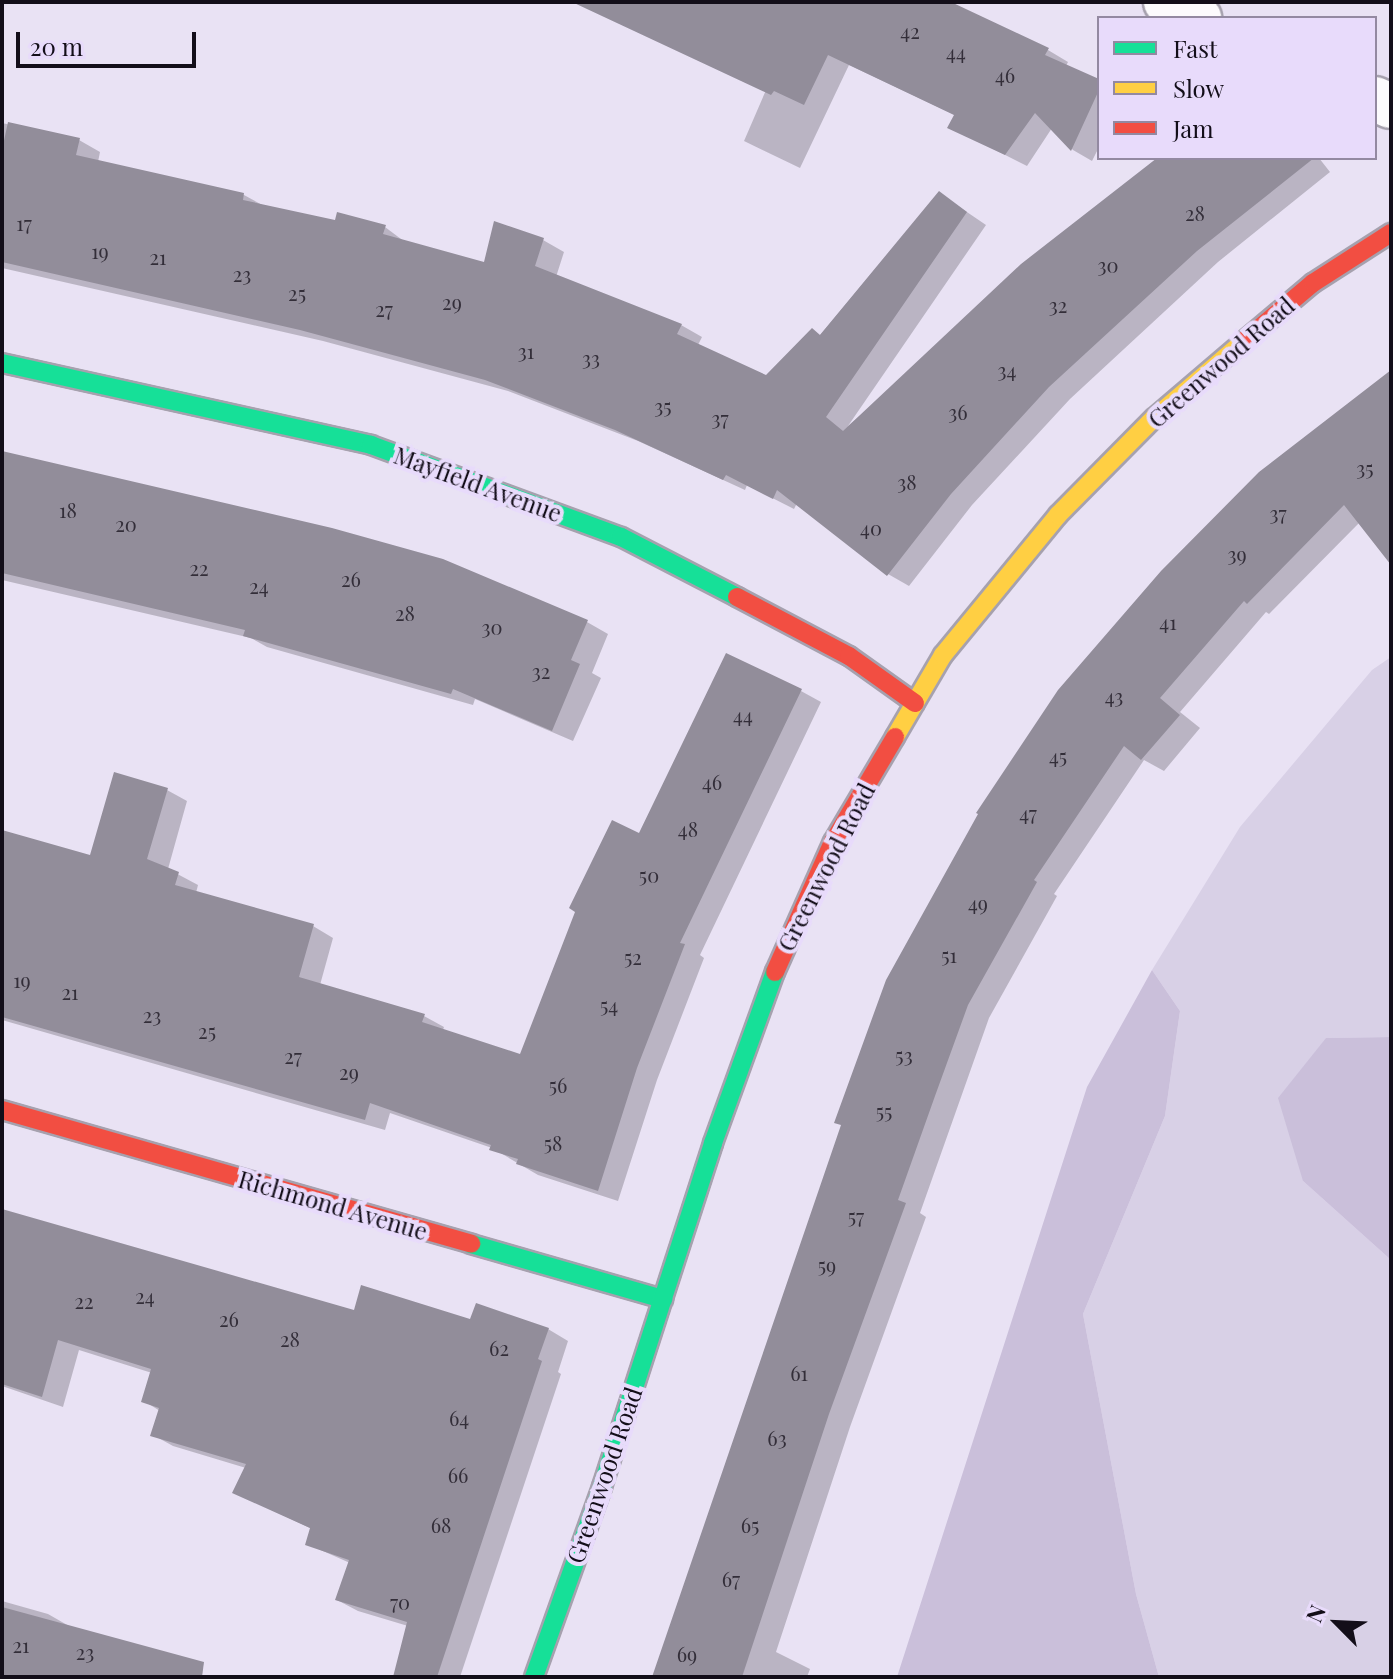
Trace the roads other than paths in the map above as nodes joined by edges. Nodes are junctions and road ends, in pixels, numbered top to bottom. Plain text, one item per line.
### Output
1 (1166, 2) edge
2 (1195, 16) edge
3 (1391, 233) edge
4 (2, 363) edge
5 (915, 703) junction
6 (2, 1110) edge
7 (663, 1299) junction
8 (534, 1677) edge

1 - 2 street
3 - 5 street, Greenwood Road
4 - 5 street, Mayfield Avenue
5 - 7 street, Greenwood Road
6 - 7 street, Richmond Avenue
7 - 8 street, Greenwood Road

